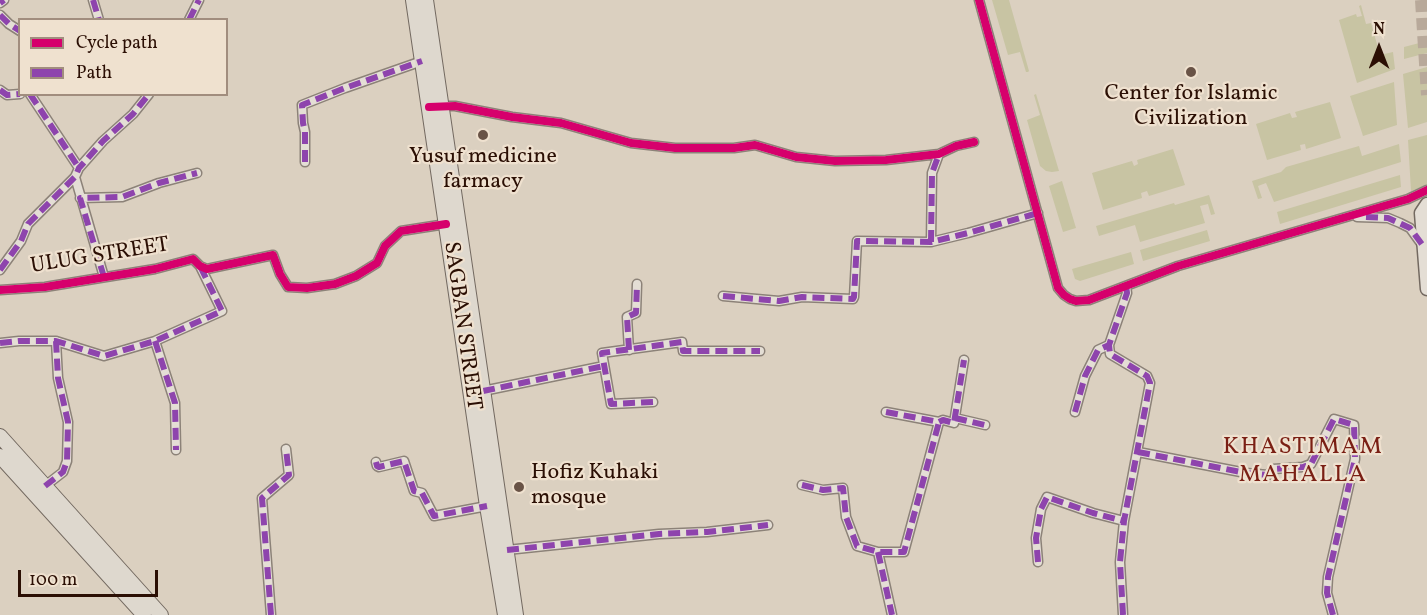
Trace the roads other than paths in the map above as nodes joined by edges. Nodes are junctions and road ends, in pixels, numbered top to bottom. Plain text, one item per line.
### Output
1 (4, 0) edge
2 (93, 0) edge
3 (199, 0) edge
4 (413, 0) edge
5 (426, 0) edge
6 (979, 0) edge
7 (0, 3) edge
8 (0, 15) edge
9 (98, 18) edge
10 (190, 18) edge
11 (18, 30) edge
12 (426, 43) junction
13 (422, 61) junction
14 (2, 94) edge
15 (18, 94) edge
16 (31, 96) edge
17 (147, 96) edge
18 (435, 106) junction
19 (974, 142) dead end
20 (939, 154) junction
21 (305, 162) dead end
22 (77, 173) junction
23 (197, 173) dead end
24 (1427, 190) edge
25 (81, 198) junction
26 (1427, 204) edge
27 (1038, 213) junction
28 (449, 216) junction
29 (1344, 217) junction
30 (931, 242) junction
31 (1424, 247) junction
32 (200, 266) junction
33 (0, 270) edge
34 (104, 277) junction
35 (637, 284) dead end
36 (1126, 286) junction
37 (1427, 289) edge
38 (0, 290) edge
39 (723, 296) dead end
40 (56, 341) junction
41 (155, 341) junction
42 (0, 344) edge
43 (1108, 345) junction
44 (629, 350) junction
45 (760, 351) dead end
46 (964, 360) dead end
47 (604, 366) junction
48 (483, 391) junction
49 (653, 402) dead end
50 (886, 412) dead end
51 (1075, 412) dead end
52 (955, 418) junction
53 (939, 422) junction
54 (985, 425) dead end
55 (0, 436) edge
56 (176, 450) dead end
57 (285, 450) dead end
58 (1138, 452) junction
59 (0, 456) edge
60 (376, 462) dead end
61 (802, 485) dead end
62 (45, 486) junction
63 (487, 506) junction
64 (1124, 521) junction
65 (768, 525) dead end
66 (507, 550) junction
67 (878, 552) junction
68 (1038, 562) dead end
69 (144, 615) edge
70 (161, 615) edge
71 (271, 615) edge
72 (505, 615) edge
73 (516, 615) edge
74 (892, 615) edge
75 (1123, 615) edge
76 (1333, 615) edge

1 - 7 street
2 - 9 street
3 - 10 street
4 - 12 main road, SAGBAN STREET
5 - 12 main road, SAGBAN STREET
6 - 27 street
8 - 11 street
12 - 13 main road, SAGBAN STREET
12 - 18 main road, SAGBAN STREET
13 - 18 main road, SAGBAN STREET
13 - 21 street
14 - 15 street
16 - 22 street
17 - 22 street
18 - 20 street
18 - 28 main road, SAGBAN STREET
19 - 20 street
20 - 30 street
22 - 25 street
22 - 33 street
23 - 25 street
24 - 29 street
25 - 34 street
26 - 31 main road
27 - 30 street
27 - 36 street
28 - 32 street, ULUG STREET
28 - 48 main road, SAGBAN STREET
28 - 63 main road, SAGBAN STREET
29 - 31 street
29 - 36 street
30 - 39 street
31 - 37 main road
32 - 34 street, ULUG STREET
32 - 41 street
34 - 38 street, ULUG STREET
35 - 44 street
36 - 43 street
40 - 41 street
40 - 42 street
40 - 62 street
41 - 56 street
43 - 51 street
43 - 58 street
44 - 45 street
44 - 47 street
46 - 52 street
47 - 48 street
47 - 49 street
48 - 66 main road, SAGBAN STREET
50 - 53 street
52 - 53 street
52 - 54 street
53 - 67 street
55 - 62 main road
57 - 71 street
58 - 64 street
58 - 76 street
59 - 69 main road
60 - 63 street
61 - 67 street
62 - 70 main road
63 - 72 main road, SAGBAN STREET
64 - 68 street
64 - 75 street
65 - 66 street
66 - 73 main road, SAGBAN STREET
67 - 74 street

